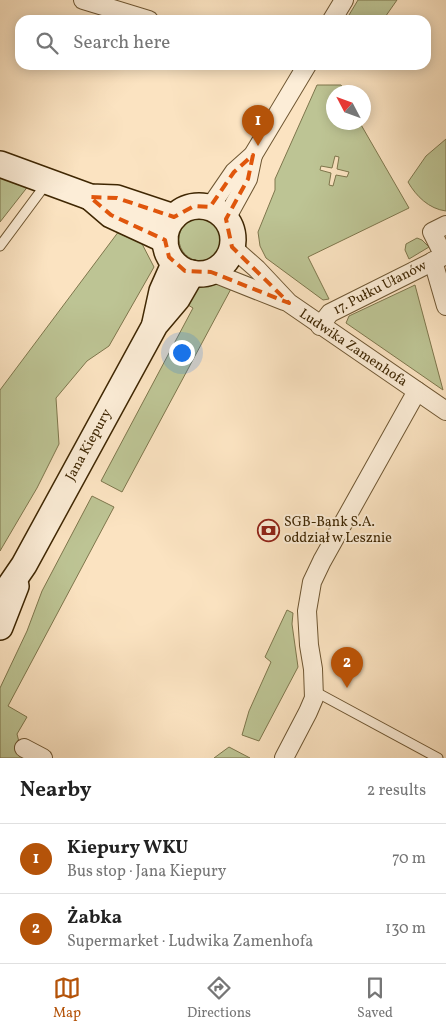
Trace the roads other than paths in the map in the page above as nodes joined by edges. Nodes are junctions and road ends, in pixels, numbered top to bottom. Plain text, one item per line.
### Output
1 (83, 0) edge
2 (344, 0) edge
3 (132, 15) edge
4 (335, 15) edge
5 (300, 70) edge
6 (0, 164) edge
7 (48, 182) junction
8 (90, 197) junction
9 (218, 213) junction
10 (174, 217) junction
11 (439, 229) edge
12 (165, 240) junction
13 (0, 246) edge
14 (232, 247) junction
15 (438, 258) junction
16 (192, 269) junction
17 (289, 304) junction
18 (446, 306) edge
19 (320, 326) junction
20 (417, 392) junction
21 (446, 411) edge
22 (24, 565) junction
23 (0, 600) edge
24 (0, 627) edge
25 (314, 691) junction
26 (24, 748) dead end
27 (43, 758) edge
28 (284, 758) edge
29 (438, 758) edge

1 - 3 street
2 - 4 street
5 - 9 street
6 - 7 street
7 - 8 street
7 - 13 lane
8 - 10 street
8 - 12 street
9 - 10 street
9 - 14 street
10 - 12 street
11 - 15 street
12 - 16 street
14 - 16 street
14 - 17 street, Ludwika Zamenhofa
15 - 18 street
15 - 19 street, 17. Pułku Ułanów
16 - 17 street, Ludwika Zamenhofa
16 - 22 street, Jana Kiepury
17 - 19 street, Ludwika Zamenhofa
19 - 20 street, Ludwika Zamenhofa
20 - 21 street, Ludwika Zamenhofa
20 - 25 street, Ludwika Zamenhofa
22 - 23 street, Jana Kiepury
22 - 24 street, Jana Kiepury
25 - 28 street, Ludwika Zamenhofa
25 - 29 lane
26 - 27 street

